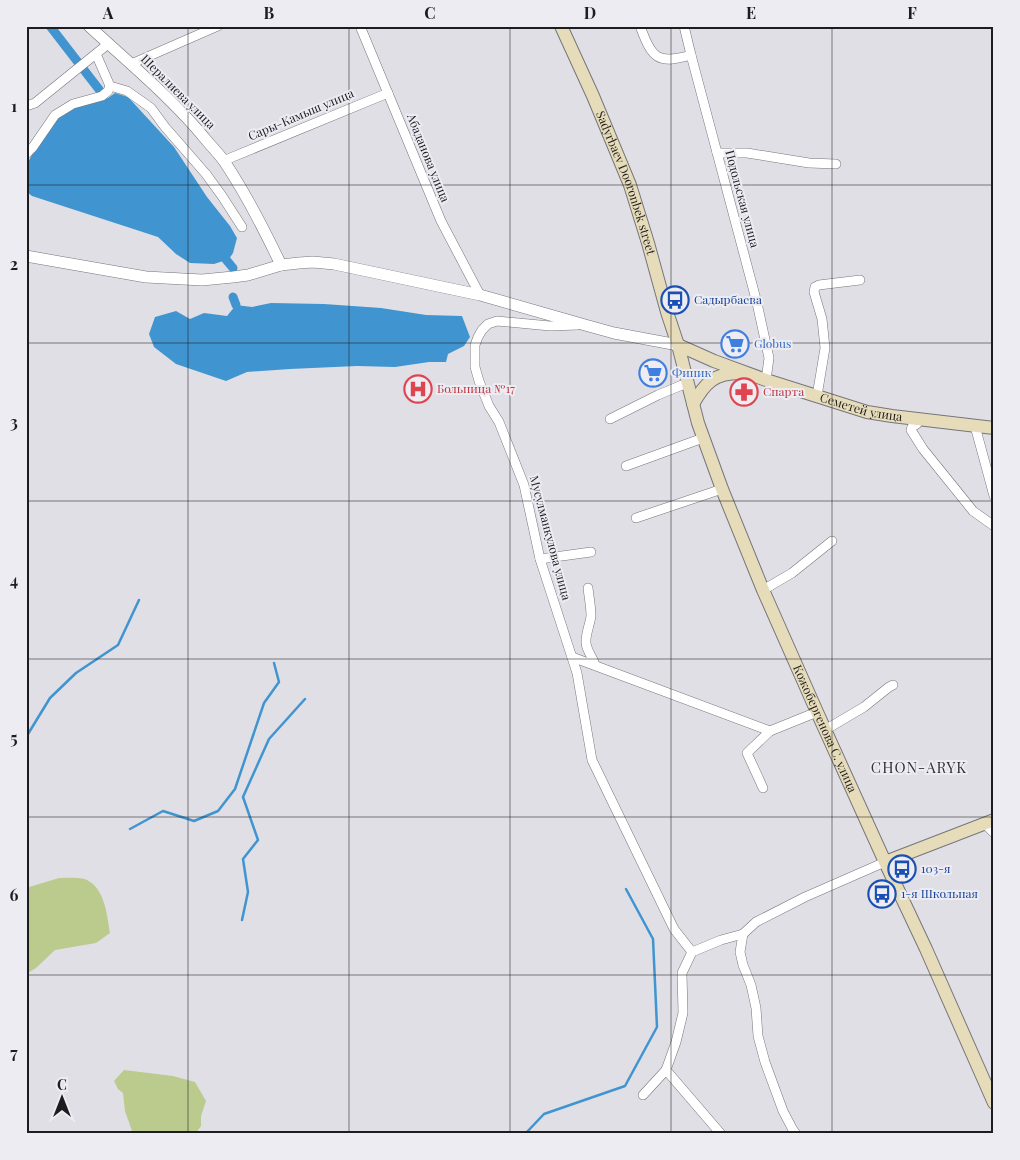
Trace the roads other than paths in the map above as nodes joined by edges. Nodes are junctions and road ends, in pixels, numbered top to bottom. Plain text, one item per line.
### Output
1 (89, 26) edge
2 (218, 26) edge
3 (360, 26) edge
4 (561, 26) edge
5 (640, 26) edge
6 (684, 26) edge
7 (108, 44) junction
8 (96, 54) junction
9 (691, 55) junction
10 (131, 64) junction
11 (110, 86) junction
12 (388, 93) junction
13 (26, 106) edge
14 (717, 153) junction
15 (26, 154) edge
16 (223, 161) junction
17 (836, 164) dead end
18 (242, 227) dead end
19 (26, 256) edge
20 (281, 265) junction
21 (860, 280) dead end
22 (480, 295) junction
23 (585, 326) junction
24 (678, 345) junction
25 (747, 373) junction
26 (766, 380) junction
27 (687, 383) junction
28 (817, 396) junction
29 (693, 404) junction
30 (610, 419) dead end
31 (918, 420) junction
32 (975, 426) junction
33 (994, 428) edge
34 (703, 438) junction
35 (626, 466) dead end
36 (722, 489) junction
37 (994, 496) edge
38 (636, 518) dead end
39 (994, 526) edge
40 (832, 541) dead end
41 (591, 552) dead end
42 (540, 559) junction
43 (588, 588) dead end
44 (763, 590) junction
45 (572, 657) junction
46 (595, 666) junction
47 (893, 685) dead end
48 (817, 712) junction
49 (825, 730) junction
50 (770, 731) junction
51 (763, 788) dead end
52 (991, 825) edge
53 (885, 862) junction
54 (743, 934) junction
55 (692, 952) junction
56 (666, 1070) junction
57 (643, 1096) dead end
58 (994, 1103) edge
59 (721, 1134) edge
60 (796, 1134) edge

1 - 7 street, Шералиева улица
2 - 10 street
3 - 12 street, Абаданова улица
4 - 24 main road, Sadyrbaev Dooronbek street
5 - 9 street
6 - 9 street, Подольская улица
7 - 8 street
7 - 10 street, Шералиева улица
8 - 11 street
8 - 13 street
9 - 14 street, Подольская улица
10 - 16 street, Шералиева улица
11 - 15 street
11 - 18 street
12 - 16 street, Сары-Камыш улица
12 - 22 street, Абаданова улица
14 - 17 street
14 - 26 street, Подольская улица
16 - 20 street, Шералиева улица
19 - 20 street
20 - 22 street
21 - 28 street
22 - 23 street
23 - 24 street
23 - 42 street, Мусулманкулова улица
24 - 25 main road, Семетей улица
24 - 27 main road, Кожобергенова С. улица
25 - 26 main road, Семетей улица
25 - 29 main road
26 - 28 main road, Семетей улица
27 - 29 main road, Кожобергенова С. улица
27 - 30 street
28 - 31 main road, Семетей улица
29 - 34 main road, Кожобергенова С. улица
31 - 32 main road, Семетей улица
31 - 39 street
32 - 33 main road, Семетей улица
32 - 37 street
34 - 35 street
34 - 36 main road, Кожобергенова С. улица
36 - 38 street
36 - 44 main road, Кожобергенова С. улица
40 - 44 street
41 - 42 street
42 - 45 street, Мусулманкулова улица
43 - 46 street
44 - 48 main road, Кожобергенова С. улица
45 - 46 street
45 - 55 street, Мусулманкулова улица
46 - 50 street
47 - 49 street
48 - 49 main road, Кожобергенова С. улица
48 - 50 street
49 - 53 main road, Кожобергенова С. улица
50 - 51 street
52 - 53 main road
53 - 54 street
53 - 58 main road, Кожобергенова С. улица
54 - 55 street
54 - 60 street
55 - 56 street
56 - 57 street
56 - 59 street

